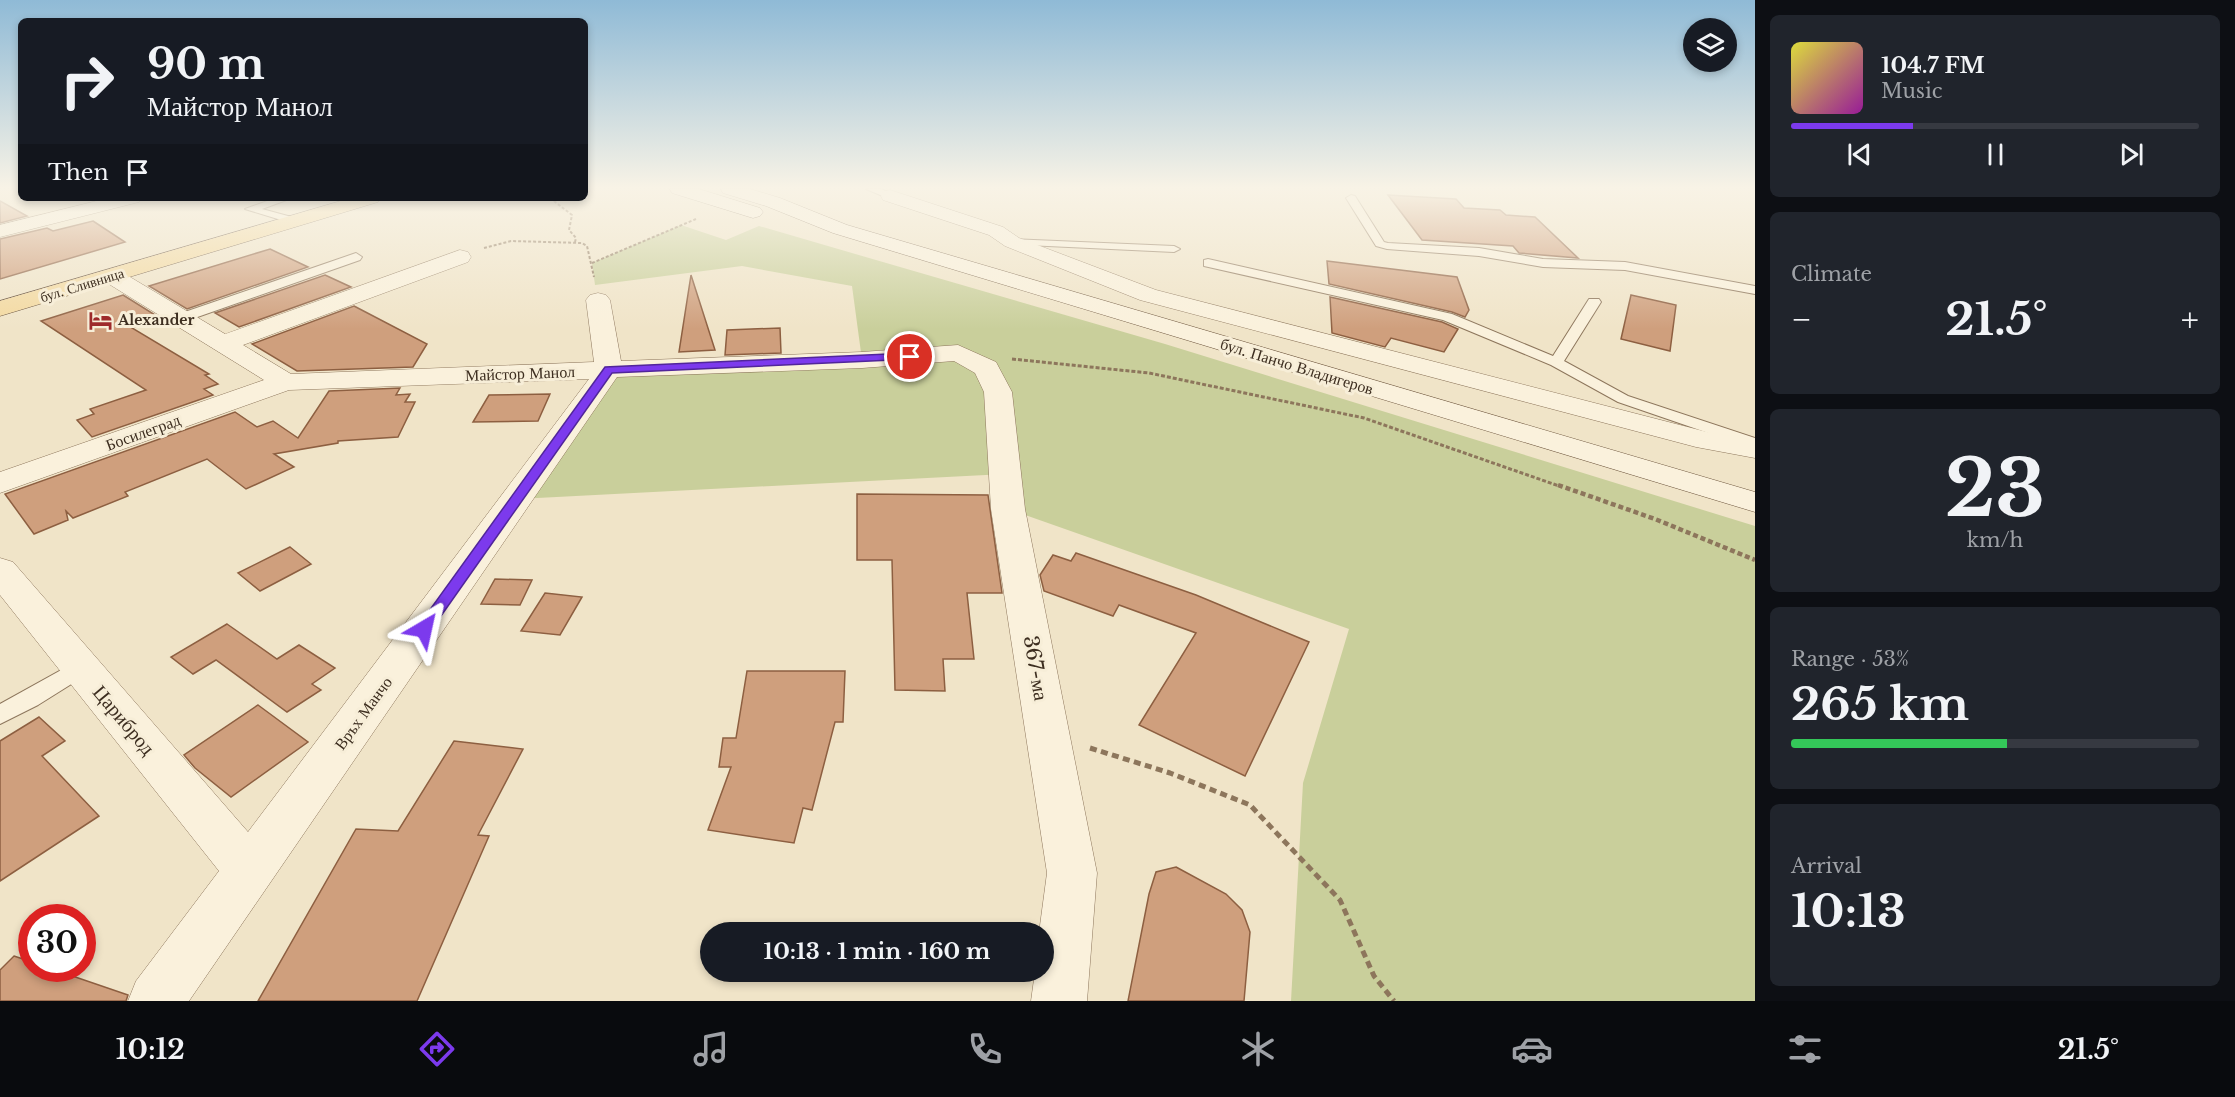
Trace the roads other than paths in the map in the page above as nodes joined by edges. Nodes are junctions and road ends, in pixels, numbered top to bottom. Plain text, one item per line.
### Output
1 (235, 236) edge
2 (863, 236) edge
3 (1003, 236) edge
4 (1375, 236) edge
5 (1012, 242) junction
6 (1174, 249) dead end
7 (356, 257) dead end
8 (460, 257) road end
9 (1208, 263) dead end
10 (112, 276) junction
11 (595, 281) road end
12 (1755, 290) edge
13 (1594, 302) dead end
14 (0, 309) edge
15 (182, 318) junction
16 (223, 343) junction
17 (958, 353) joint
18 (1556, 362) junction
19 (609, 370) junction
20 (286, 382) junction
21 (1755, 444) edge
22 (1755, 449) edge
23 (0, 483) edge
24 (1755, 502) edge
25 (0, 570) edge
26 (81, 668) junction
27 (0, 715) edge
28 (249, 870) junction
29 (156, 1001) edge
30 (1059, 1001) edge

1 - 10 main road, бул. Сливница
2 - 24 street, бул. Панчо Владигеров
3 - 5 street
4 - 12 lane
5 - 6 lane
5 - 22 street
7 - 15 lane
8 - 16 street
9 - 18 lane
10 - 14 main road, бул. Сливница
10 - 15 street
11 - 19 street
13 - 18 lane
15 - 16 street
16 - 20 street
17 - 19 street, Майстор Манол
17 - 30 street, 367-ма
18 - 21 lane
19 - 20 street, Майстор Манол
19 - 28 street, Връх Манчо
20 - 23 street, Босилеград
25 - 26 street, Цариброд
26 - 27 lane
26 - 28 street, Цариброд
28 - 29 street, Връх Манчо

